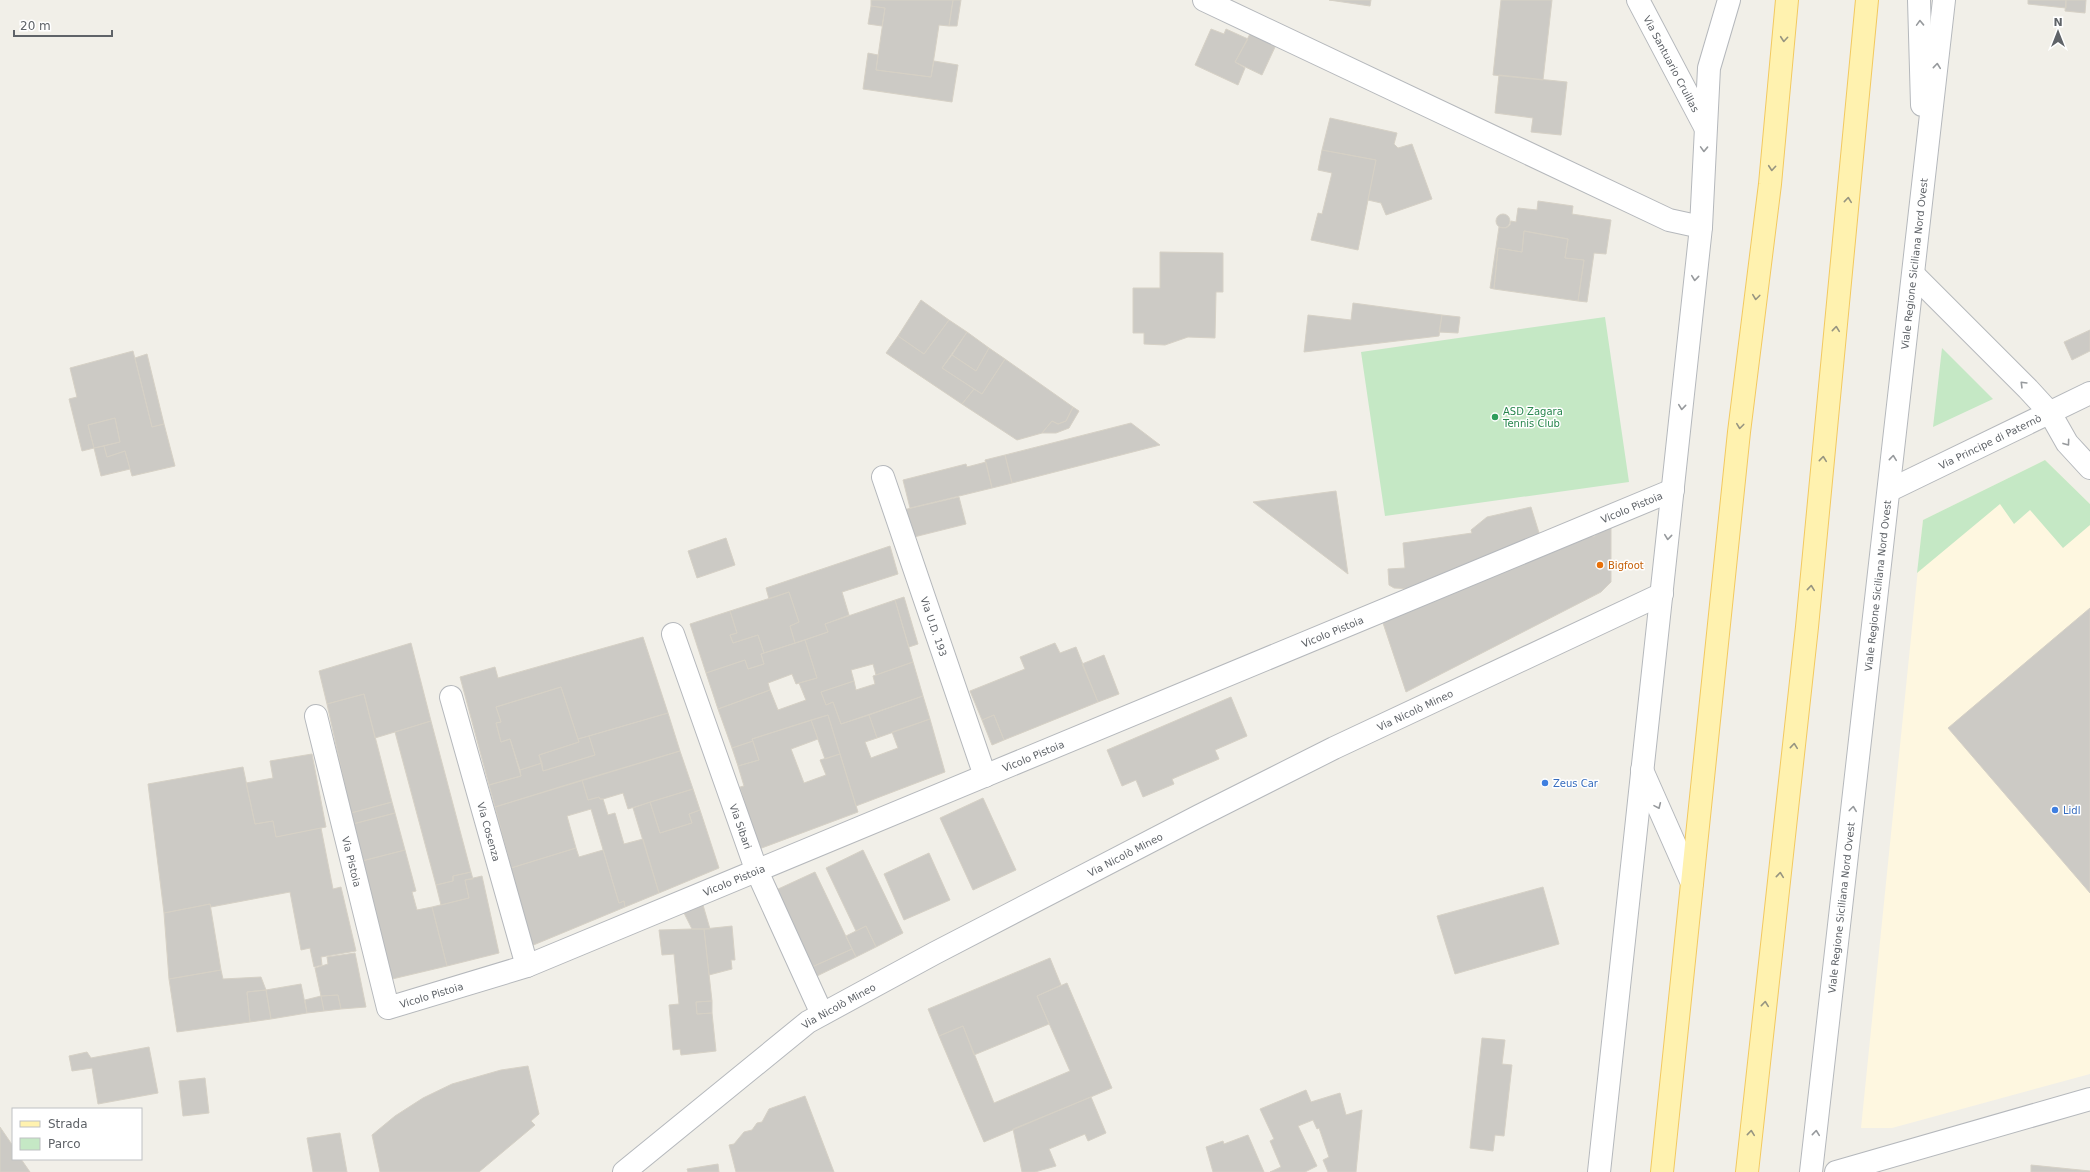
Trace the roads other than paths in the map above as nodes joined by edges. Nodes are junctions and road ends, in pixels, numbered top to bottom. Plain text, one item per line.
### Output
1 (1204, 0) edge
2 (1638, 0) edge
3 (1714, 0) edge
4 (1729, 0) edge
5 (1787, 0) edge
6 (1868, 0) edge
7 (1919, 0) edge
8 (1944, 0) edge
9 (1709, 68) junction
10 (1705, 127) junction
11 (1924, 188) junction
12 (1701, 227) junction
13 (1914, 275) junction
14 (2090, 393) edge
15 (2050, 413) junction
16 (2090, 468) edge
17 (883, 477) dead end
18 (1673, 490) junction
19 (1890, 490) junction
20 (1662, 594) junction
21 (673, 634) dead end
22 (451, 697) dead end
23 (316, 716) dead end
24 (1642, 770) junction
25 (985, 776) junction
26 (756, 869) junction
27 (1692, 883) junction
28 (527, 966) junction
29 (388, 1008) joint
30 (822, 1014) junction
31 (2090, 1099) edge
32 (624, 1172) edge
33 (1599, 1172) edge
34 (1662, 1172) edge
35 (1747, 1172) edge
36 (1811, 1172) edge
37 (1836, 1172) edge

1 - 12 street
2 - 10 street, Via Santuario Cruillas
3 - 9 street
4 - 9 street
5 -> 27 main road
35 -> 6 main road
11 -> 7 street
11 -> 8 street, Viale Regione Siciliana Nord Ovest
9 - 10 street
10 -> 12 street
11 - 13 street, Viale Regione Siciliana Nord Ovest
12 -> 18 street
15 -> 13 street
19 -> 13 street, Viale Regione Siciliana Nord Ovest
14 - 15 street, Via Principe di Paternò
15 -> 16 street
15 - 19 street, Via Principe di Paternò
17 - 25 street, Via U.D. 193
18 -> 20 street
18 - 25 street, Vicolo Pistoia
36 -> 19 street, Viale Regione Siciliana Nord Ovest
20 - 24 street
20 - 30 street, Via Nicolò Mineo
21 - 26 street, Via Sibari
22 - 28 street, Via Cosenza
23 - 29 street, Via Pistoia
24 -> 27 street
24 - 33 street
25 - 26 street, Vicolo Pistoia
26 - 28 street, Vicolo Pistoia
26 - 30 street, Via Sibari
27 - 34 main road
28 - 29 street, Vicolo Pistoia
30 - 32 street, Via Nicolò Mineo
31 - 37 street

